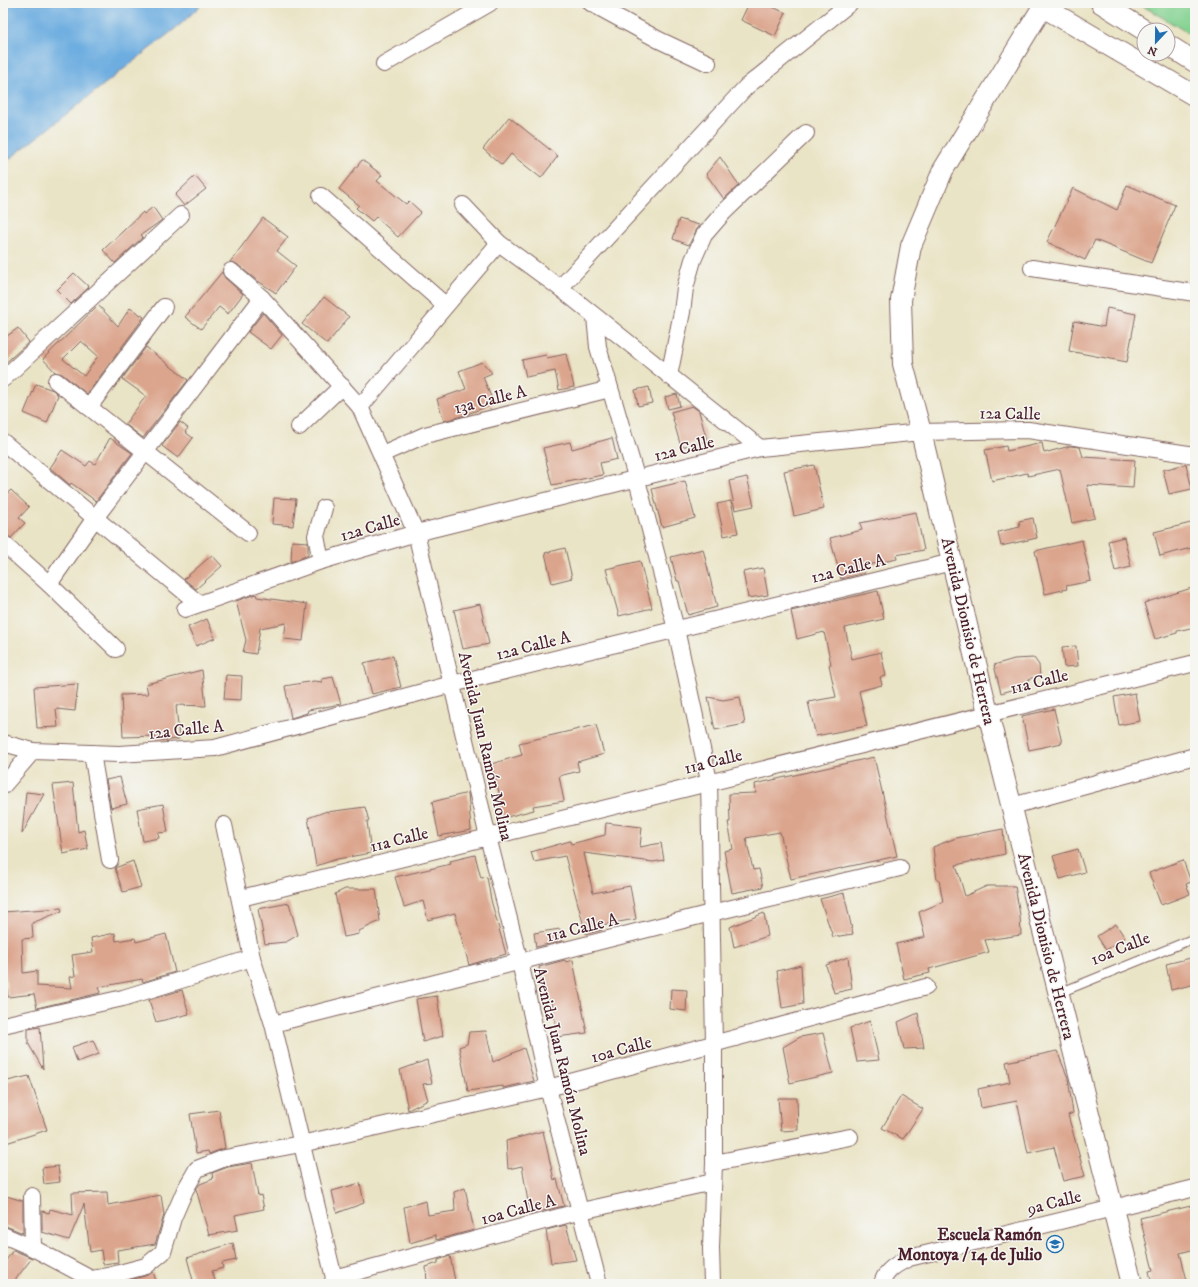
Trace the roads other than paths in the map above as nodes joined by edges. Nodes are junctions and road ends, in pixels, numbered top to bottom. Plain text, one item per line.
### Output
1 (490, 3) edge
2 (591, 3) edge
3 (850, 3) edge
4 (1101, 3) edge
5 (1041, 4) edge
6 (1136, 25) edge
7 (1176, 50) edge
8 (1195, 62) edge
9 (708, 63) dead end
10 (384, 64) dead end
11 (1195, 96) edge
12 (806, 132) dead end
13 (321, 196) dead end
14 (463, 205) dead end
15 (181, 215) dead end
16 (499, 243) junction
17 (1032, 268) dead end
18 (231, 271) dead end
19 (560, 288) junction
20 (1195, 293) edge
21 (262, 298) junction
22 (445, 305) junction
23 (164, 307) dead end
24 (595, 317) junction
25 (669, 376) junction
26 (3, 379) edge
27 (56, 381) dead end
28 (342, 386) junction
29 (610, 389) junction
30 (89, 406) junction
31 (360, 407) junction
32 (299, 427) dead end
33 (921, 432) junction
34 (3, 442) edge
35 (760, 448) junction
36 (146, 452) junction
37 (382, 454) junction
38 (1194, 458) edge
39 (637, 480) junction
40 (324, 508) dead end
41 (95, 518) junction
42 (248, 533) dead end
43 (416, 533) junction
44 (3, 543) edge
45 (321, 560) junction
46 (952, 562) junction
47 (49, 584) junction
48 (676, 629) junction
49 (116, 649) dead end
50 (1195, 663) edge
51 (452, 684) junction
52 (988, 713) junction
53 (3, 743) edge
54 (33, 752) junction
55 (92, 753) junction
56 (1195, 756) edge
57 (709, 781) junction
58 (3, 786) edge
59 (1012, 806) junction
60 (224, 825) dead end
61 (488, 837) junction
62 (110, 860) dead end
63 (900, 868) dead end
64 (241, 898) junction
65 (711, 913) junction
66 (1195, 938) edge
67 (252, 958) junction
68 (520, 962) junction
69 (926, 987) dead end
70 (1059, 993) junction
71 (273, 1024) junction
72 (3, 1025) edge
73 (714, 1043) junction
74 (548, 1088) junction
75 (850, 1137) dead end
76 (301, 1144) junction
77 (714, 1163) junction
78 (713, 1182) junction
79 (1195, 1188) edge
80 (32, 1196) dead end
81 (1113, 1207) junction
82 (581, 1211) junction
83 (3, 1235) edge
84 (33, 1248) junction
85 (333, 1281) edge
86 (882, 1282) edge
87 (599, 1284) edge
88 (712, 1284) edge
89 (1132, 1284) edge

1 - 10 street
2 - 9 street
3 - 19 street
4 - 6 street
5 - 11 street
5 - 33 street, Avenida Dionisio de Herrera
7 - 8 street
12 - 25 street
13 - 22 street
14 - 16 street
15 - 26 street
16 - 19 street
16 - 22 street
17 - 20 street
18 - 21 street, Avenida Juan Ramón Molina
19 - 24 street
21 - 28 street, Avenida Juan Ramón Molina
21 - 36 street
22 - 31 street
23 - 30 street
24 - 25 street
24 - 29 street
25 - 35 street
27 - 30 street
28 - 31 street, Avenida Juan Ramón Molina
28 - 32 street
29 - 37 street, 13a Calle A
29 - 39 street
30 - 36 street
31 - 37 street, Avenida Juan Ramón Molina
33 - 35 street, 12a Calle
33 - 38 street, 12a Calle
33 - 46 street, Avenida Dionisio de Herrera
34 - 41 street
35 - 39 street, 12a Calle
36 - 41 street
36 - 42 street
37 - 43 street, Avenida Juan Ramón Molina
39 - 43 street, 12a Calle
39 - 48 street
40 - 45 street
41 - 45 street, 12a Calle
41 - 47 street
43 - 45 street, 12a Calle
43 - 51 street, Avenida Juan Ramón Molina
44 - 47 street
46 - 48 street, 12a Calle A
46 - 52 street, Avenida Dionisio de Herrera
47 - 49 street
48 - 51 street, 12a Calle A
48 - 57 street
50 - 52 street, 11a Calle
51 - 55 street, 12a Calle A
51 - 61 street, Avenida Juan Ramón Molina
52 - 57 street, 11a Calle
52 - 59 street, Avenida Dionisio de Herrera
53 - 54 street, 12a Calle A
54 - 55 street, 12a Calle A
54 - 58 street
55 - 62 street
56 - 59 street
57 - 61 street, 11a Calle
57 - 65 street
59 - 70 street, Avenida Dionisio de Herrera
60 - 64 street
61 - 64 street, 11a Calle
61 - 68 street, Avenida Juan Ramón Molina
63 - 65 street, 11a Calle A
64 - 67 street
65 - 68 street, 11a Calle A
65 - 73 street
66 - 70 lane, 10a Calle
67 - 71 street
67 - 72 street
68 - 71 street, 11a Calle A
68 - 74 street, Avenida Juan Ramón Molina
69 - 73 street, 10a Calle
70 - 81 street, Avenida Dionisio de Herrera
71 - 76 street
73 - 74 street, 10a Calle
73 - 77 street
74 - 76 street, 10a Calle
74 - 82 street, Avenida Juan Ramón Molina
75 - 77 street
76 - 84 street, 10a Calle
76 - 85 street
77 - 78 street
78 - 82 street, 10a Calle A
78 - 88 street
79 - 81 street, 9a Calle
80 - 84 street
81 - 86 street, 9a Calle
81 - 89 street, Avenida Dionisio de Herrera
82 - 85 street, 10a Calle A
82 - 87 street, Avenida Juan Ramón Molina
83 - 84 street, 10a Calle

